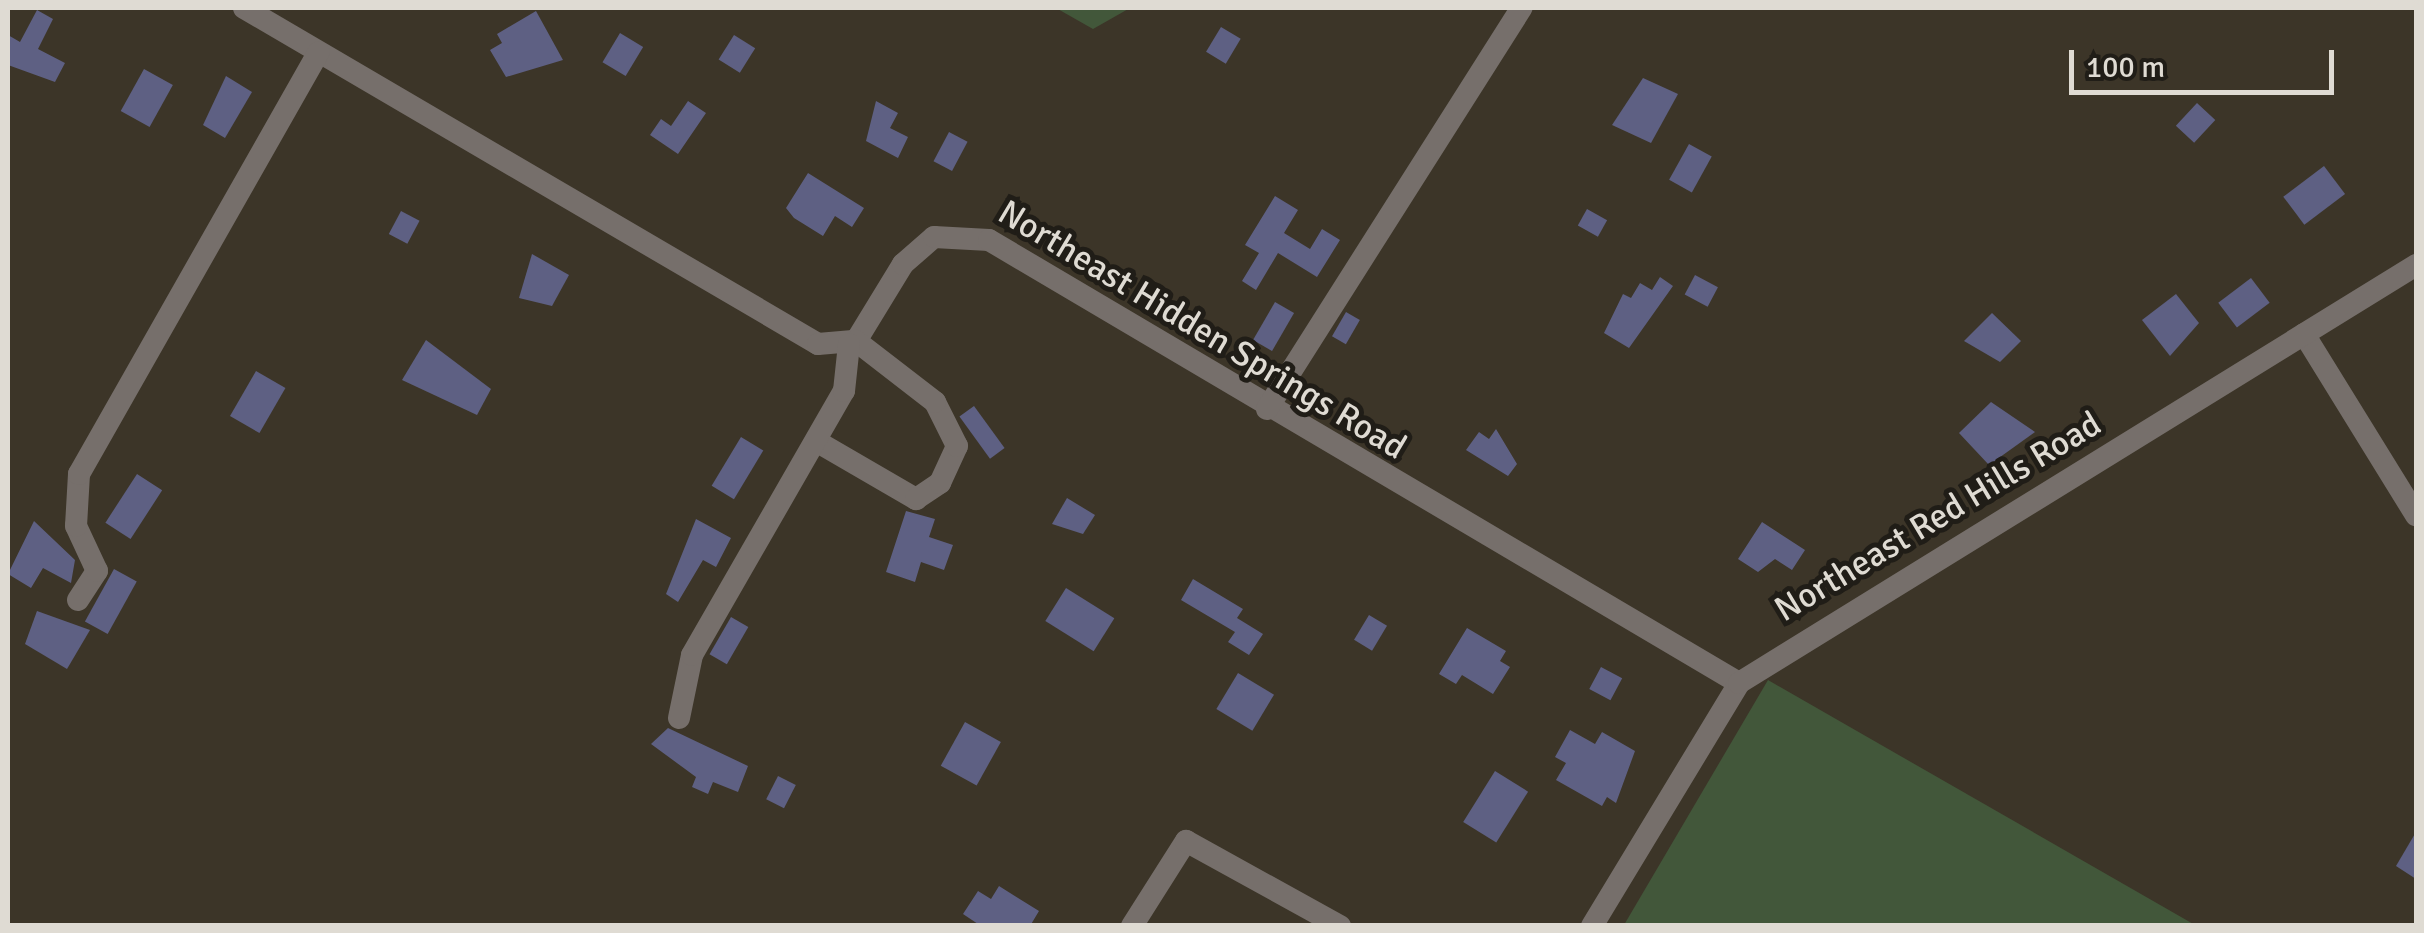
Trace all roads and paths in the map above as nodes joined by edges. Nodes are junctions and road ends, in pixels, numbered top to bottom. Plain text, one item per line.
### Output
1 (244, 8) edge
2 (1522, 8) edge
3 (319, 52) junction
4 (2416, 265) edge
5 (2304, 334) junction
6 (852, 342) junction
7 (1266, 409) junction
8 (816, 440) junction
9 (2416, 514) edge
10 (78, 600) dead end
11 (1739, 683) junction
12 (679, 718) dead end
13 (1132, 926) edge
14 (1340, 926) edge
15 (1592, 926) edge

1 - 3 street
2 - 7 street
3 - 6 street
3 - 10 street
4 - 5 street, Northeast Red Hills Road
5 - 9 street
5 - 11 street, Northeast Red Hills Road
6 - 7 street, Northeast Hidden Springs Road
6 - 8 street
6 - 8 street
7 - 11 street, Northeast Hidden Springs Road
8 - 12 street
11 - 15 street, Northeast Red Hills Road
13 - 14 street

